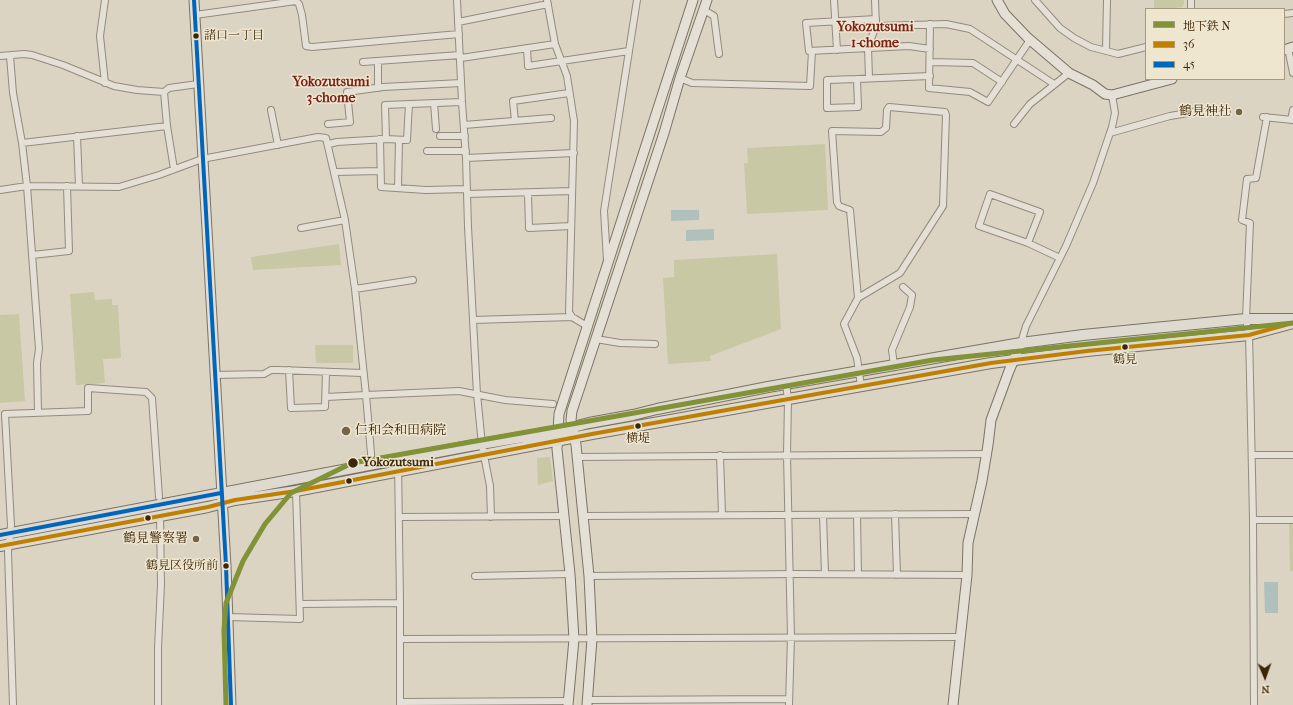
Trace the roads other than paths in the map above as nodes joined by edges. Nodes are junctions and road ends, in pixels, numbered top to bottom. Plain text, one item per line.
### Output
1 (105, 0) edge
2 (194, 0) edge
3 (457, 0) edge
4 (637, 0) edge
5 (692, 0) edge
6 (707, 0) edge
7 (834, 0) edge
8 (875, 0) edge
9 (997, 0) edge
10 (1035, 0) edge
11 (1107, 0) edge
12 (547, 2) edge
13 (704, 10) junction
14 (195, 15) junction
15 (835, 21) junction
16 (458, 22) junction
17 (876, 22) junction
18 (930, 24) junction
19 (459, 34) junction
20 (1030, 40) junction
21 (555, 44) junction
22 (1145, 47) edge
23 (527, 48) junction
24 (868, 48) junction
25 (1288, 48) edge
26 (930, 49) junction
27 (837, 50) junction
28 (1106, 50) junction
29 (629, 51) junction
30 (812, 51) junction
31 (719, 54) dead end
32 (0, 56) edge
33 (10, 56) junction
34 (460, 56) junction
35 (1017, 59) junction
36 (378, 61) junction
37 (561, 61) junction
38 (363, 62) dead end
39 (930, 62) junction
40 (1069, 72) junction
41 (1293, 72) edge
42 (930, 76) junction
43 (680, 78) junction
44 (869, 78) junction
45 (857, 79) junction
46 (1168, 80) edge
47 (1002, 82) junction
48 (461, 83) junction
49 (105, 84) junction
50 (198, 84) junction
51 (1054, 84) junction
52 (378, 88) junction
53 (664, 89) junction
54 (164, 92) junction
55 (569, 93) junction
56 (675, 94) junction
57 (1112, 95) junction
58 (462, 102) junction
59 (434, 103) junction
60 (409, 104) junction
61 (271, 110) dead end
62 (1293, 110) edge
63 (1227, 112) dead end
64 (551, 118) dead end
65 (1292, 120) edge
66 (515, 121) junction
67 (328, 124) dead end
68 (1014, 124) dead end
69 (464, 125) junction
70 (167, 126) junction
71 (436, 129) dead end
72 (1110, 133) junction
73 (76, 136) junction
74 (440, 136) dead end
75 (465, 136) junction
76 (383, 139) junction
77 (399, 140) junction
78 (22, 143) junction
79 (329, 144) junction
80 (278, 145) junction
81 (427, 151) dead end
82 (574, 153) junction
83 (466, 154) junction
84 (202, 159) junction
85 (174, 169) junction
86 (380, 171) junction
87 (335, 172) junction
88 (27, 186) junction
89 (67, 186) junction
90 (79, 186) junction
91 (398, 188) junction
92 (0, 190) edge
93 (572, 191) junction
94 (467, 192) junction
95 (528, 193) junction
96 (345, 220) junction
97 (571, 226) junction
98 (301, 228) dead end
99 (1028, 243) junction
100 (32, 256) junction
101 (1060, 258) junction
102 (607, 264) junction
103 (413, 280) dead end
104 (903, 287) dead end
105 (355, 289) junction
106 (858, 298) junction
107 (572, 317) junction
108 (1246, 319) junction
109 (1293, 319) edge
110 (473, 320) junction
111 (1293, 323) edge
112 (587, 326) junction
113 (1249, 335) junction
114 (594, 343) junction
115 (1021, 343) junction
116 (655, 344) dead end
117 (582, 345) junction
118 (1014, 361) junction
119 (894, 365) junction
120 (289, 370) junction
121 (859, 371) junction
122 (326, 372) junction
123 (363, 373) junction
124 (214, 375) junction
125 (786, 384) junction
126 (861, 386) junction
127 (477, 394) junction
128 (366, 395) junction
129 (326, 398) junction
130 (788, 399) junction
131 (553, 404) dead end
132 (38, 412) junction
133 (574, 433) junction
134 (558, 436) junction
135 (483, 450) junction
136 (987, 454) junction
137 (787, 455) junction
138 (1252, 455) junction
139 (1293, 455) edge
140 (720, 456) junction
141 (576, 457) junction
142 (398, 460) junction
143 (372, 465) junction
144 (398, 471) junction
145 (296, 491) junction
146 (221, 493) junction
147 (159, 497) dead end
148 (221, 504) junction
149 (857, 514) junction
150 (895, 514) junction
151 (975, 514) junction
152 (722, 515) junction
153 (788, 515) junction
154 (823, 515) junction
155 (160, 516) junction
156 (564, 516) junction
157 (583, 516) junction
158 (399, 517) junction
159 (491, 517) junction
160 (1253, 520) junction
161 (1293, 520) edge
162 (5, 534) edge
163 (4, 546) edge
164 (570, 574) junction
165 (790, 574) junction
166 (825, 574) junction
167 (858, 574) junction
168 (897, 575) junction
169 (967, 575) junction
170 (475, 576) dead end
171 (589, 576) junction
172 (400, 603) junction
173 (300, 604) junction
174 (228, 617) junction
175 (960, 636) junction
176 (790, 637) junction
177 (400, 639) junction
178 (574, 639) junction
179 (592, 639) junction
180 (587, 702) edge
181 (789, 702) edge
182 (569, 703) edge
183 (400, 704) edge
184 (13, 705) edge
185 (158, 705) edge
186 (231, 705) edge
187 (954, 705) edge
188 (1254, 705) edge

1 - 49 street
2 - 14 street
3 - 16 street
4 - 29 street
5 - 53 street
6 - 13 street
7 - 15 street
8 - 17 street
9 - 20 street
10 - 28 street
11 - 28 street
12 - 16 street
12 - 21 street
13 - 31 street
13 - 43 street
14 - 19 street
14 - 50 street
15 - 17 street
15 - 27 street
15 - 30 street
16 - 19 street
17 - 18 street
17 - 24 street
18 - 26 street
18 - 35 street
19 - 34 street
20 - 35 street
20 - 40 street
21 - 23 street
21 - 37 street
22 - 28 street
23 - 34 street
23 - 37 street
24 - 26 street
24 - 27 street
24 - 44 street
25 - 41 street
26 - 39 street
27 - 30 street
29 - 37 street
29 - 102 street
30 - 43 street
32 - 33 street
33 - 49 street
33 - 78 street
34 - 36 street
34 - 48 street
35 - 47 street
35 - 51 street
36 - 38 street
36 - 52 street
37 - 55 street
39 - 42 street
39 - 47 street
40 - 51 street
40 - 57 street
42 - 44 street
42 - 47 street
43 - 56 street
44 - 45 street
45 - 45 street
46 - 57 street
48 - 52 street
48 - 58 street
49 - 54 street
50 - 54 street
50 - 84 street
51 - 68 street
52 - 67 street
53 - 56 street
53 - 102 street
54 - 70 street
55 - 66 street
55 - 82 street
56 - 114 street
57 - 72 street
58 - 59 street
58 - 69 street
59 - 60 street
59 - 71 street
60 - 76 street
60 - 77 street
61 - 80 street
62 - 65 street
63 - 72 street
64 - 66 street
65 - 108 street
66 - 69 street
69 - 75 street
70 - 73 street
70 - 85 street
72 - 101 street
73 - 78 street
73 - 90 street
74 - 75 street
75 - 83 street
76 - 77 street
76 - 79 street
76 - 86 street
77 - 91 street
78 - 88 street
79 - 80 street
79 - 87 street
80 - 84 street
81 - 83 street
82 - 83 street
82 - 93 street
83 - 94 street
84 - 85 street
84 - 124 street
85 - 90 street
86 - 87 street
86 - 91 street
87 - 96 street
88 - 89 street
88 - 92 street
88 - 100 street
89 - 90 street
89 - 100 street
91 - 94 street
93 - 95 street
93 - 97 street
94 - 95 street
94 - 110 street
95 - 97 street
96 - 98 street
96 - 105 street
97 - 107 street
99 - 99 street
99 - 101 street
100 - 132 street
101 - 115 street
102 - 112 street
103 - 105 street
104 - 119 street
105 - 123 street
106 - 106 street
106 - 121 street
107 - 110 street
107 - 112 street
108 - 109 main road
108 - 113 street
108 - 115 main road
110 - 127 street
111 - 113 main road
112 - 117 street
113 - 118 main road
113 - 138 street
114 - 116 street
114 - 117 street
114 - 133 street
115 - 118 street
115 - 119 main road
117 - 134 street
118 - 126 main road
118 - 136 street
119 - 121 main road
120 - 122 street
120 - 124 street
120 - 129 street
121 - 125 main road
121 - 126 street
122 - 123 street
122 - 129 street
123 - 128 street
124 - 146 street
125 - 130 street
125 - 133 main road
126 - 130 main road
127 - 128 street
127 - 131 street
127 - 135 street
128 - 129 street
128 - 143 street
130 - 133 main road
130 - 137 street
132 - 147 street
132 - 162 street
133 - 134 main road
133 - 141 street
134 - 135 main road
134 - 156 street
135 - 142 main road
135 - 144 main road
135 - 159 street
136 - 137 street
136 - 151 street
137 - 140 street
137 - 153 street
138 - 139 street
138 - 160 street
140 - 141 street
140 - 152 street
141 - 157 street
142 - 143 main road
142 - 144 street
143 - 146 main road
144 - 145 main road
144 - 158 street
145 - 148 main road
145 - 173 street
146 - 148 street
146 - 162 main road
148 - 155 main road
148 - 174 street
149 - 150 street
149 - 154 street
149 - 167 street
150 - 151 street
150 - 168 street
151 - 169 street
152 - 153 street
152 - 157 street
153 - 154 street
153 - 165 street
154 - 166 street
155 - 163 main road
155 - 185 street
156 - 159 street
156 - 164 street
157 - 171 street
158 - 159 street
158 - 172 street
160 - 161 street
160 - 188 street
162 - 163 street
163 - 184 street
164 - 170 street
164 - 178 street
165 - 166 street
165 - 171 street
165 - 176 street
166 - 167 street
167 - 168 street
168 - 169 street
169 - 175 street
171 - 179 street
172 - 173 street
172 - 177 street
173 - 174 street
174 - 186 street
175 - 176 street
175 - 187 street
176 - 179 street
176 - 181 street
177 - 178 street
177 - 183 street
178 - 179 street
178 - 182 street
179 - 180 street
180 - 181 street
182 - 183 street

